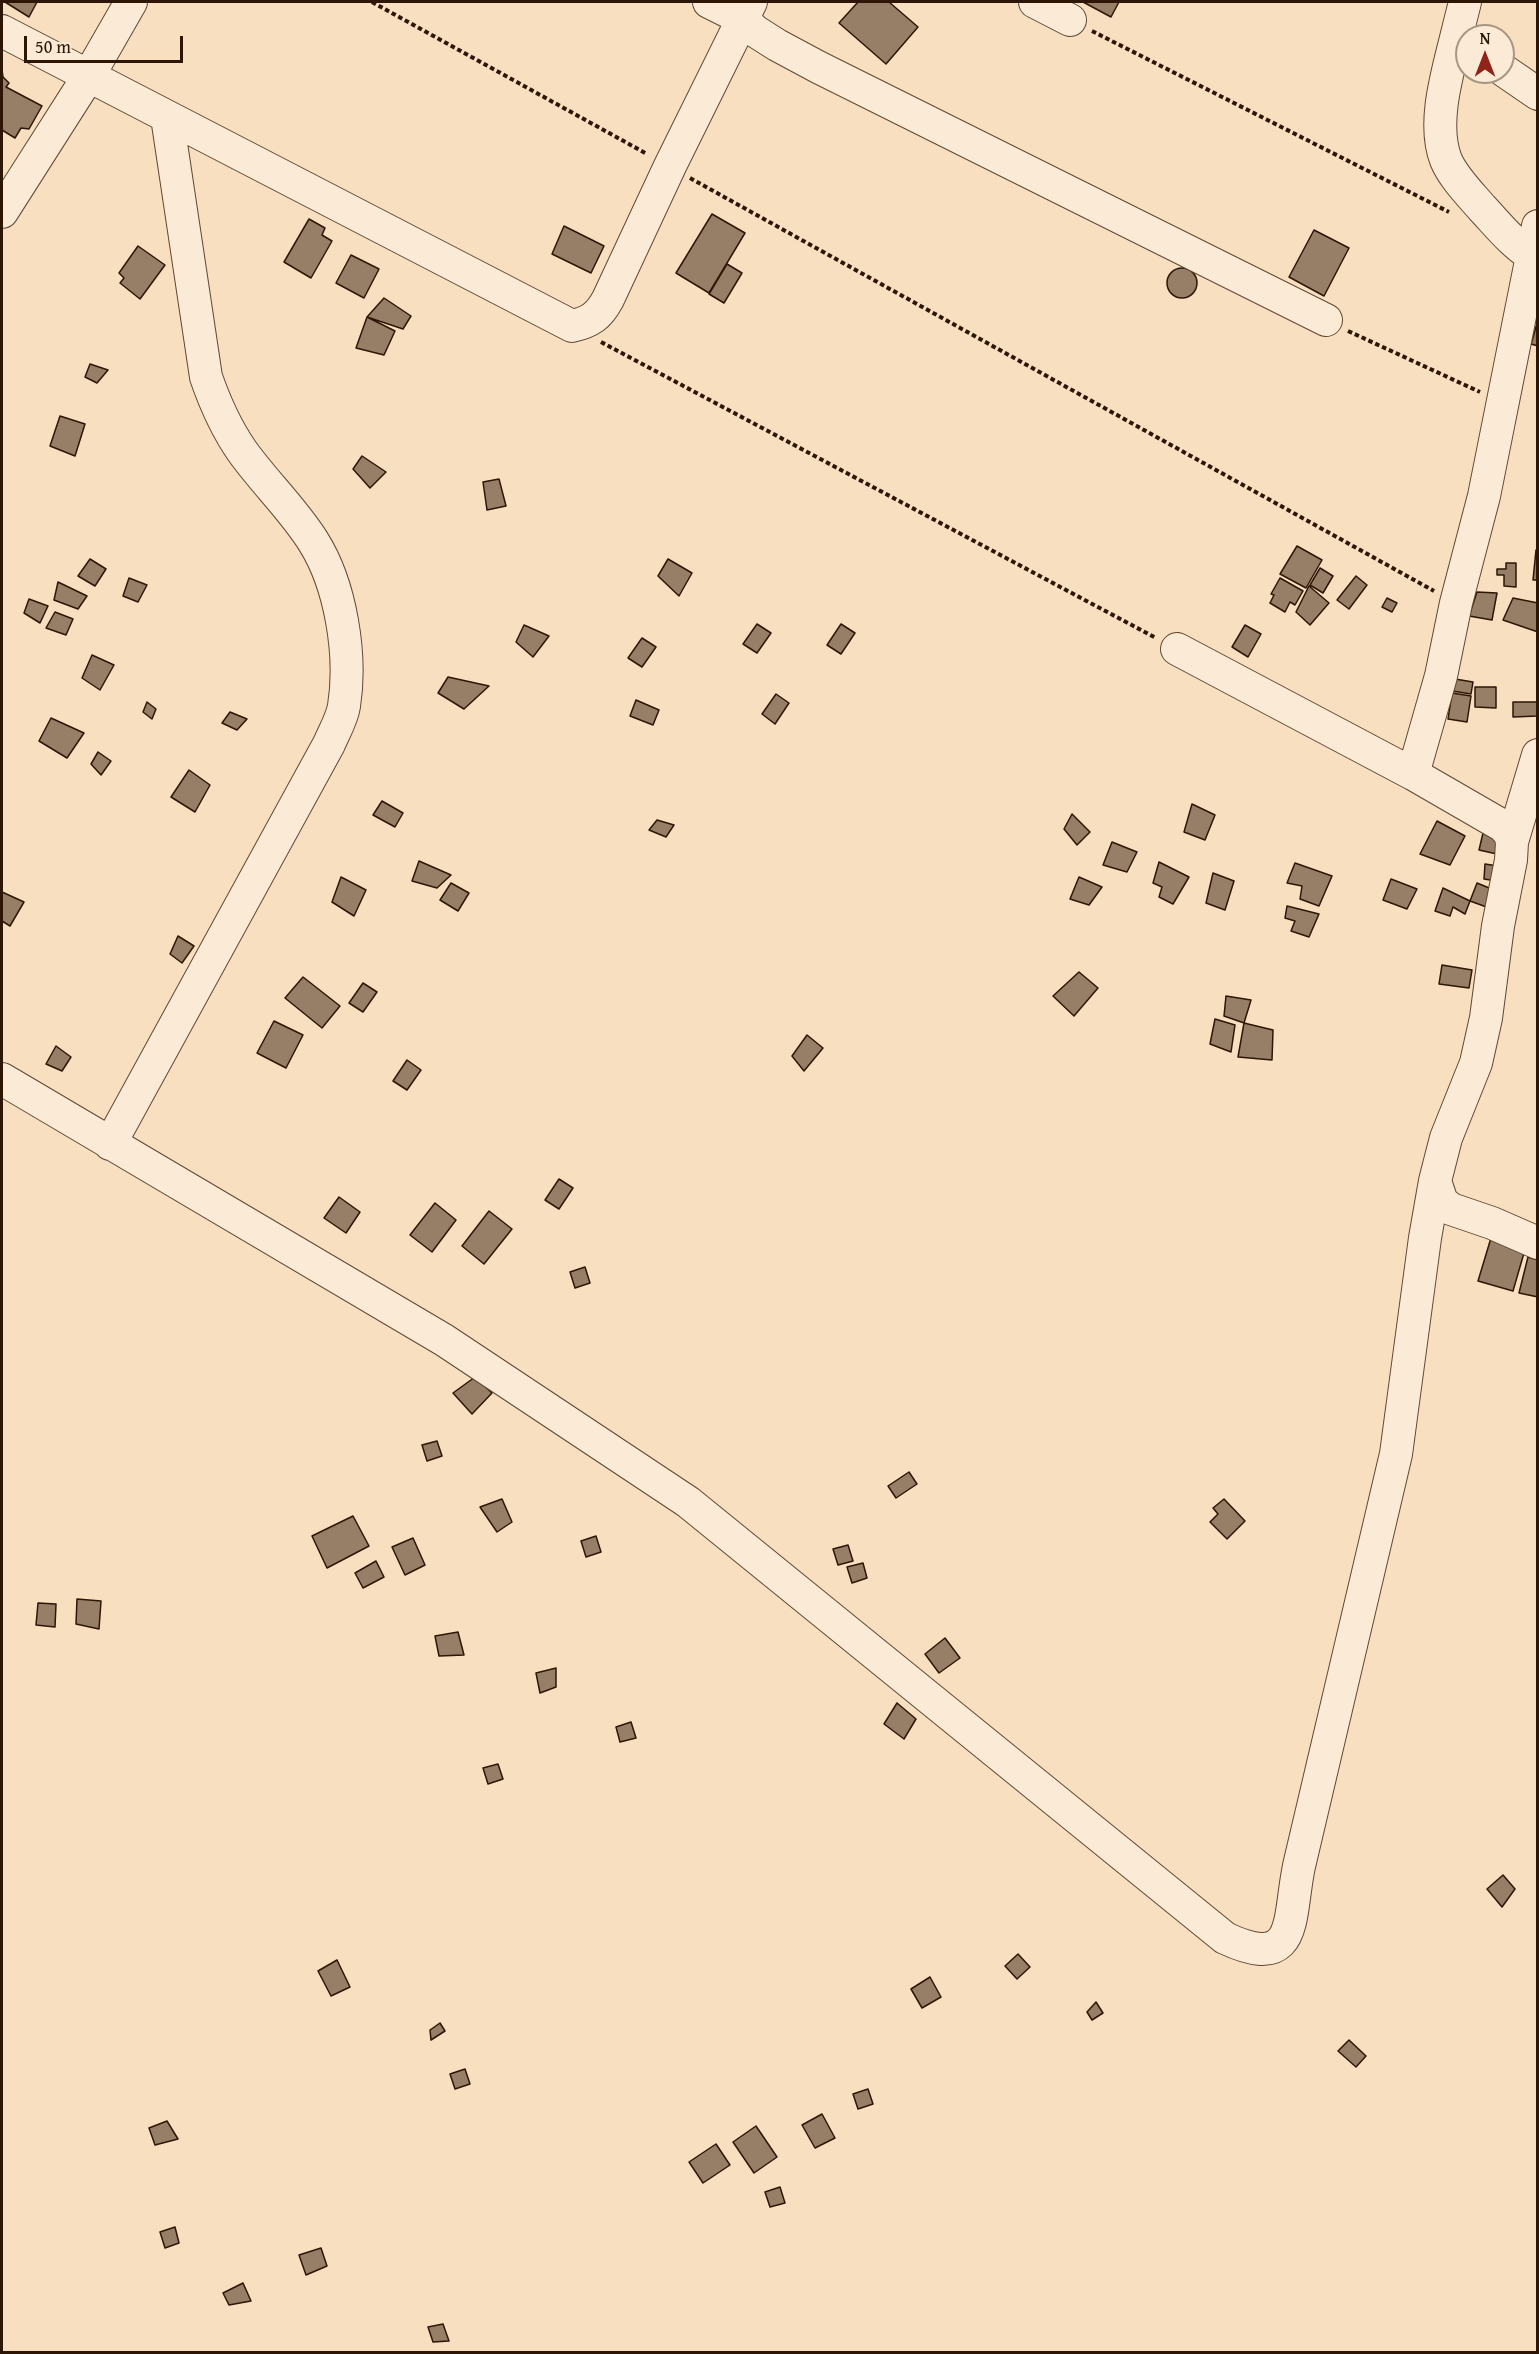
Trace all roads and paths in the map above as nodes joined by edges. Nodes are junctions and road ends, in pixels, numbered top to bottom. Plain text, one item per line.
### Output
1 (131, 2) edge
2 (372, 2) edge
3 (709, 2) edge
4 (1035, 2) edge
5 (746, 10) edge
6 (1070, 20) joint
7 (2, 31) edge
8 (1455, 57) edge
9 (88, 77) junction
10 (1515, 78) edge
11 (1538, 94) edge
12 (167, 117) junction
13 (670, 166) junction
14 (2, 212) edge
15 (1453, 214) dead end
16 (1534, 241) edge
17 (1326, 320) joint
18 (572, 326) junction
19 (1504, 403) junction
20 (1456, 603) junction
21 (1177, 649) joint
22 (1538, 755) edge
23 (1413, 774) junction
24 (1512, 842) junction
25 (2, 1079) edge
26 (110, 1144) junction
27 (1435, 1181) junction
28 (1538, 1243) edge

1 - 9 street
2 - 13 path
3 - 5 street
4 - 6 street
5 - 13 street
5 - 17 street
6 - 15 path
7 - 9 street
8 - 16 street
9 - 12 street
9 - 14 street
10 - 11 street
12 - 18 street
12 - 26 street
13 - 18 street
13 - 20 path
16 - 19 street
17 - 19 path
18 - 21 path
19 - 20 street
20 - 23 street
21 - 23 street
22 - 24 street
23 - 24 street
24 - 27 street
25 - 26 street
26 - 27 street
27 - 28 street

